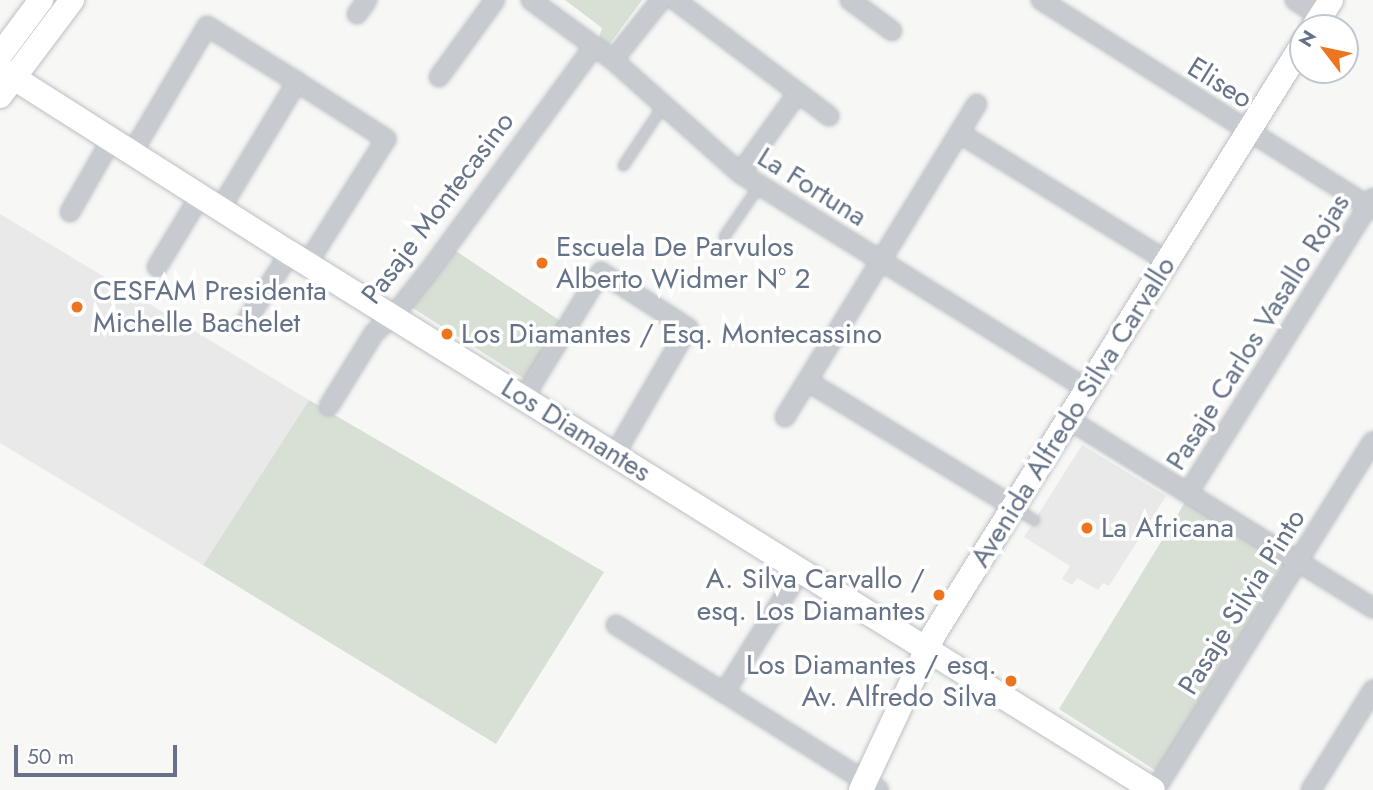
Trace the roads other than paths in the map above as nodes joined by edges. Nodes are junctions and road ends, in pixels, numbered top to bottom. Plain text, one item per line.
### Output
1 (41, 0) edge
2 (72, 0) edge
3 (495, 0) edge
4 (531, 0) edge
5 (661, 0) edge
6 (675, 0) edge
7 (1042, 0) edge
8 (1296, 0) edge
9 (854, 1) edge
10 (1319, 14) edge
11 (892, 31) dead end
12 (593, 46) junction
13 (0, 55) edge
14 (613, 60) junction
15 (1289, 66) edge
16 (439, 77) dead end
17 (5, 81) edge
18 (297, 82) junction
19 (798, 93) junction
20 (977, 104) dead end
21 (663, 105) junction
22 (829, 116) dead end
23 (1248, 131) junction
24 (959, 134) junction
25 (121, 146) junction
26 (623, 165) dead end
27 (740, 173) junction
28 (759, 185) junction
29 (210, 203) junction
30 (1371, 205) edge
31 (69, 212) dead end
32 (724, 236) dead end
33 (298, 259) junction
34 (881, 261) junction
35 (1167, 261) junction
36 (157, 267) dead end
37 (394, 315) junction
38 (245, 323) dead end
39 (807, 381) junction
40 (1087, 389) junction
41 (524, 397) junction
42 (328, 406) dead end
43 (785, 417) dead end
44 (1068, 419) junction
45 (1373, 441) edge
46 (615, 453) junction
47 (1188, 493) junction
48 (1024, 513) junction
49 (1298, 561) junction
50 (801, 570) junction
51 (1373, 608) edge
52 (616, 625) dead end
53 (926, 648) junction
54 (1373, 690) edge
55 (724, 693) junction
56 (869, 787) edge
57 (1154, 790) edge
58 (1311, 790) edge

1 - 13 street
2 - 17 street
3 - 16 street
4 - 12 street, La Fortuna
5 - 14 street
6 - 19 street
7 - 23 street, Eliseo
8 - 10 street
9 - 11 street
12 - 14 street, La Fortuna
12 - 37 street, Pasaje Montecasino
14 - 21 street, La Fortuna
15 - 23 street, Avenida Alfredo Silva Carvallo
17 - 25 street, Los Diamantes
18 - 25 street
18 - 29 street
18 - 33 street
19 - 22 street
19 - 27 street
20 - 24 street
21 - 26 lane
21 - 27 street, La Fortuna
23 - 30 street, Eliseo
23 - 35 street, Avenida Alfredo Silva Carvallo
24 - 34 street
24 - 35 street
25 - 29 street, Los Diamantes
25 - 31 street
27 - 28 street, La Fortuna
28 - 32 lane
28 - 34 street, La Fortuna
29 - 33 street, Los Diamantes
29 - 36 street
30 - 47 street, Pasaje Carlos Vasallo Rojas
33 - 37 street, Los Diamantes
33 - 38 street
34 - 39 street
34 - 40 street, La Fortuna
35 - 40 street, Avenida Alfredo Silva Carvallo
37 - 41 street, Los Diamantes
37 - 42 street, Pasaje Montecasino
39 - 43 street
39 - 48 street
40 - 44 street, Avenida Alfredo Silva Carvallo
41 - 46 street, Los Diamantes
41 - 46 street
44 - 47 street
44 - 48 street, Avenida Alfredo Silva Carvallo
45 - 49 street, Pasaje Silvia Pinto
46 - 50 street, Los Diamantes
47 - 49 street
48 - 53 street, Avenida Alfredo Silva Carvallo
49 - 51 street
49 - 57 street, Pasaje Silvia Pinto
50 - 53 street, Los Diamantes
50 - 55 street
52 - 55 street
53 - 56 street, Avenida Alfredo Silva Carvallo
53 - 57 street, Los Diamantes
54 - 58 street
55 - 56 street

